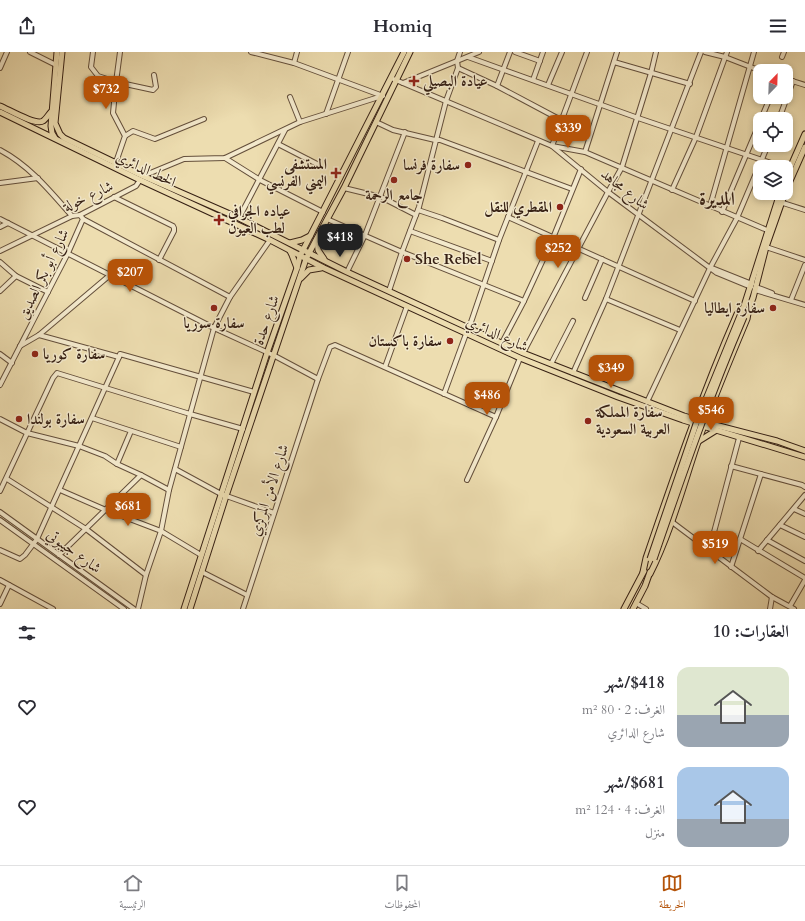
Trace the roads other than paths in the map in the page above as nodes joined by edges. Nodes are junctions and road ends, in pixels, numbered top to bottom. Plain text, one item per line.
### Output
1 (7, 52) edge
2 (30, 52) edge
3 (57, 52) edge
4 (62, 52) edge
5 (93, 52) edge
6 (120, 52) edge
7 (251, 52) edge
8 (297, 52) edge
9 (348, 52) edge
10 (404, 52) edge
11 (410, 52) edge
12 (460, 52) edge
13 (479, 52) edge
14 (510, 52) edge
15 (515, 52) edge
16 (543, 52) edge
17 (562, 52) edge
18 (587, 52) edge
19 (617, 52) edge
20 (656, 52) edge
21 (701, 52) edge
22 (706, 52) edge
23 (727, 52) edge
24 (754, 52) edge
25 (468, 57) junction
26 (725, 57) junction
27 (540, 61) junction
28 (457, 62) junction
29 (614, 62) junction
30 (294, 63) junction
31 (1, 65) edge
32 (56, 65) junction
33 (749, 67) junction
34 (458, 68) junction
35 (753, 68) edge
36 (503, 69) junction
37 (651, 73) junction
38 (154, 75) dead end
39 (338, 78) junction
40 (394, 79) junction
41 (533, 80) junction
42 (116, 82) junction
43 (794, 82) joint
44 (403, 83) junction
45 (804, 83) edge
46 (690, 84) junction
47 (548, 85) junction
48 (497, 86) junction
49 (572, 94) junction
50 (290, 96) dead end
51 (383, 96) junction
52 (446, 101) junction
53 (600, 104) junction
54 (0, 106) edge
55 (52, 111) junction
56 (0, 112) edge
57 (781, 112) edge
58 (326, 114) junction
59 (204, 118) dead end
60 (638, 118) junction
61 (561, 120) junction
62 (300, 122) junction
63 (376, 122) junction
64 (285, 129) junction
65 (672, 129) junction
66 (405, 132) junction
67 (805, 134) edge
68 (125, 136) junction
69 (696, 137) junction
70 (55, 138) junction
71 (753, 138) edge
72 (435, 140) junction
73 (538, 141) junction
74 (278, 144) junction
75 (552, 146) junction
76 (805, 147) edge
77 (727, 148) junction
78 (0, 150) edge
79 (585, 152) junction
80 (765, 152) edge
81 (746, 154) junction
82 (225, 158) junction
83 (762, 160) joint
84 (790, 160) edge
85 (115, 165) junction
86 (319, 165) dead end
87 (622, 167) junction
88 (581, 170) junction
89 (525, 173) junction
90 (793, 174) edge
91 (38, 178) junction
92 (141, 178) junction
93 (260, 180) junction
94 (651, 181) junction
95 (753, 181) edge
96 (0, 183) edge
97 (344, 188) junction
98 (572, 189) junction
99 (672, 190) junction
100 (608, 192) junction
101 (114, 197) junction
102 (381, 197) junction
103 (778, 200) edge
104 (780, 202) joint
105 (710, 206) junction
106 (805, 210) edge
107 (323, 212) junction
108 (722, 212) junction
109 (417, 213) junction
110 (72, 216) junction
111 (639, 216) junction
112 (82, 217) junction
113 (508, 217) junction
114 (239, 218) junction
115 (737, 218) junction
116 (0, 219) edge
117 (327, 219) junction
118 (8, 223) junction
119 (0, 227) edge
120 (767, 230) junction
121 (410, 231) junction
122 (310, 235) junction
123 (365, 235) junction
124 (32, 236) junction
125 (317, 238) junction
126 (553, 238) junction
127 (270, 240) junction
128 (499, 240) junction
129 (290, 244) junction
130 (766, 247) junction
131 (578, 249) junction
132 (289, 250) junction
133 (303, 250) junction
134 (0, 251) edge
135 (402, 252) junction
136 (68, 253) junction
137 (309, 253) junction
138 (300, 256) junction
139 (306, 259) junction
140 (602, 259) junction
141 (159, 260) junction
142 (324, 260) junction
143 (805, 260) edge
144 (492, 261) junction
145 (0, 262) edge
146 (805, 265) edge
147 (618, 267) junction
148 (297, 268) junction
149 (324, 268) junction
150 (710, 268) junction
151 (347, 272) junction
152 (110, 274) junction
153 (16, 276) junction
154 (300, 278) junction
155 (484, 285) junction
156 (753, 287) junction
157 (0, 291) edge
158 (389, 291) junction
159 (48, 292) junction
160 (230, 298) junction
161 (585, 298) dead end
162 (606, 299) junction
163 (790, 300) junction
164 (524, 301) junction
165 (695, 301) junction
166 (805, 305) edge
167 (407, 306) junction
168 (747, 307) junction
169 (574, 321) dead end
170 (214, 328) junction
171 (469, 328) junction
172 (680, 330) junction
173 (466, 334) junction
174 (39, 335) junction
175 (502, 343) junction
176 (20, 346) junction
177 (0, 354) edge
178 (270, 354) junction
179 (119, 356) junction
180 (521, 356) junction
181 (12, 363) junction
182 (551, 364) junction
183 (385, 367) junction
184 (573, 373) junction
185 (200, 376) junction
186 (1, 378) edge
187 (318, 379) junction
188 (0, 385) edge
189 (106, 388) junction
190 (616, 389) junction
191 (254, 392) junction
192 (622, 392) junction
193 (444, 394) junction
194 (612, 395) junction
195 (703, 395) junction
196 (618, 397) junction
197 (714, 398) junction
198 (647, 402) junction
199 (697, 411) junction
200 (710, 411) junction
201 (190, 414) junction
202 (496, 417) junction
203 (92, 418) junction
204 (684, 418) junction
205 (0, 419) edge
206 (693, 421) junction
207 (705, 425) junction
208 (715, 428) junction
209 (243, 429) junction
210 (690, 430) junction
211 (131, 431) junction
212 (27, 433) junction
213 (739, 438) junction
214 (774, 441) junction
215 (685, 443) junction
216 (698, 444) junction
217 (786, 445) junction
218 (79, 446) junction
219 (181, 447) junction
220 (772, 448) junction
221 (784, 451) junction
222 (805, 451) edge
223 (805, 457) edge
224 (118, 464) junction
225 (732, 466) junction
226 (175, 469) junction
227 (141, 474) junction
228 (761, 474) junction
229 (7, 479) junction
230 (467, 480) dead end
231 (804, 485) edge
232 (60, 490) junction
233 (169, 490) junction
234 (0, 491) edge
235 (223, 495) junction
236 (805, 495) edge
237 (52, 507) junction
238 (794, 509) junction
239 (106, 510) junction
240 (0, 512) edge
241 (274, 513) junction
242 (805, 514) edge
243 (0, 520) edge
244 (672, 522) junction
245 (780, 525) junction
246 (86, 529) junction
247 (161, 531) junction
248 (805, 537) edge
249 (37, 539) junction
250 (740, 539) junction
251 (767, 540) junction
252 (33, 545) junction
253 (0, 550) edge
254 (709, 551) junction
255 (758, 551) junction
256 (59, 555) junction
257 (201, 555) junction
258 (652, 559) junction
259 (805, 561) edge
260 (731, 567) junction
261 (202, 572) junction
262 (643, 572) junction
263 (650, 574) junction
264 (146, 575) junction
265 (805, 579) edge
266 (0, 580) edge
267 (9, 585) junction
268 (247, 595) junction
269 (772, 597) junction
270 (636, 603) junction
271 (0, 604) edge
272 (790, 606) junction
273 (53, 609) edge
274 (124, 609) edge
275 (134, 609) edge
276 (138, 609) edge
277 (184, 609) edge
278 (190, 609) edge
279 (244, 609) edge
280 (624, 609) edge
281 (633, 609) edge
282 (646, 609) edge
283 (770, 609) edge
284 (794, 609) edge

1 - 31 street
2 - 32 street
3 - 32 main road
4 - 85 main road, الخط الدائري
5 - 42 street
6 - 42 street
7 - 30 street
8 - 30 street
9 - 39 street
10 - 40 main road, شارع حدة
11 - 40 main road, شارع حدة
12 - 28 street
13 - 25 street
14 - 36 street
15 - 27 street
16 - 27 street
17 - 47 street
18 - 49 street
19 - 29 street
20 - 37 street
21 - 46 street
22 - 26 street
23 - 26 street
24 - 33 street
25 - 28 street
25 - 36 street
26 - 33 street
26 - 69 street
27 - 41 street
28 - 34 street
28 - 44 street
29 - 37 street
29 - 53 street
30 - 39 street
32 - 55 main road
33 - 35 street
33 - 77 street
34 - 48 street
34 - 52 street
36 - 41 street
36 - 48 street
37 - 46 street
37 - 60 street
38 - 42 street
39 - 51 street
39 - 58 street
40 - 44 street, شارع مجاهد
40 - 51 main road, شارع حدة
40 - 63 main road, شارع حدة
41 - 47 street
42 - 68 street
43 - 45 street
43 - 57 street
44 - 52 street, شارع مجاهد
46 - 65 street
47 - 49 street
48 - 61 street
49 - 53 street
49 - 61 street
50 - 62 street
51 - 58 street
51 - 107 main road, شارع حدة
52 - 72 street
52 - 73 street, شارع مجاهد
53 - 60 street
53 - 79 street
54 - 55 main road
55 - 70 main road
56 - 70 main road, الخط الدائري
58 - 62 street
59 - 68 street
60 - 65 street
60 - 87 street
61 - 75 street
62 - 64 street
63 - 66 street
63 - 97 main road, شارع حدة
64 - 74 street
64 - 82 street
65 - 69 street
65 - 94 street
66 - 72 street
66 - 102 street
67 - 84 main road
68 - 85 street
69 - 77 street
69 - 99 street
70 - 85 main road, الخط الدائري
71 - 81 street
72 - 89 street
72 - 109 street
73 - 75 street, شارع مجاهد
73 - 89 street
74 - 86 street
74 - 93 street
75 - 79 street
75 - 88 street, شارع مجاهد
76 - 90 main road
77 - 81 street
77 - 105 street
78 - 91 street
79 - 87 street
80 - 83 street
81 - 83 street
81 - 108 street
82 - 92 street, شارع خولة
82 - 93 street
85 - 92 main road, الخط الدائري
87 - 94 street
87 - 100 street
88 - 98 street
88 - 100 street, شارع مجاهد
89 - 98 street
89 - 113 street
91 - 96 street
91 - 110 street
92 - 101 street, شارع خولة
92 - 114 main road, الخط الدائري
92 - 127 main road, الخط الدائري
93 - 107 street
93 - 114 street
94 - 99 street
94 - 111 street
95 - 115 street
97 - 102 street
97 - 117 main road, شارع حدة
98 - 126 street
99 - 105 street
100 - 111 street, شارع مجاهد
100 - 131 street
101 - 112 street, شارع خولة
101 - 141 street
102 - 109 street
102 - 123 street
103 - 120 main road
104 - 106 street
104 - 130 main road
105 - 108 street
107 - 122 main road, شارع حدة
108 - 115 street
109 - 121 street
109 - 128 street
110 - 112 street, شارع خولة
110 - 124 street, شارع خولة
111 - 147 street
111 - 150 street, شارع مجاهد
112 - 136 street, شارع أبو بكر الصديق
112 - 141 street
113 - 126 street
113 - 128 street
114 - 129 main road, الخط الدائري
115 - 120 street
115 - 150 street
116 - 118 street
117 - 123 street
117 - 125 main road, شارع حدة
118 - 119 street
118 - 124 street
120 - 156 main road
121 - 135 street
121 - 144 street
122 - 129 main road
122 - 133 main road, شارع حدة
123 - 135 street
123 - 151 street
124 - 134 street, شارع خولة
124 - 136 street
125 - 137 main road, شارع حدة
125 - 142 main road
126 - 131 street
126 - 164 street
127 - 132 main road, الخط الدائري
127 - 160 street
128 - 144 street
129 - 133 main road, الخط الدائري
130 - 143 street
130 - 156 main road
131 - 140 street
131 - 180 street
132 - 138 main road, الخط الدائري
132 - 148 main road
133 - 137 main road, الخط الدائري
133 - 138 main road, شارع حدة
135 - 155 street
135 - 158 street
136 - 152 street
136 - 159 street, شارع أبو بكر الصديق
137 - 139 main road, شارع حدة
137 - 142 main road, شارع الدائري
138 - 139 main road, الخط الدائري
138 - 148 main road, شارع حدة
139 - 149 main road, شارع الدائري
139 - 154 main road, شارع حدة
140 - 147 street
140 - 161 street
141 - 160 street
142 - 151 main road, شارع الدائري
144 - 155 street
145 - 153 street
146 - 163 street
147 - 162 street
147 - 165 street
148 - 178 main road, شارع حدة
149 - 154 main road
149 - 167 main road, شارع الدائري
150 - 156 street, شارع مجاهد
150 - 165 street
151 - 158 main road, شارع الدائري
152 - 170 street
152 - 174 street
153 - 157 street
153 - 159 street
154 - 178 main road, شارع حدة
155 - 164 street
155 - 171 street
156 - 163 street, شارع مجاهد
156 - 168 main road
158 - 171 main road, شارع الدائري
159 - 176 street, شارع أبو بكر الصديق
160 - 170 street
162 - 172 street
162 - 184 street
163 - 166 street, شارع مجاهد
164 - 175 street
165 - 172 street
167 - 173 main road, شارع الدائري
167 - 183 street
168 - 195 main road
168 - 197 main road
168 - 258 main road, bridge
168 - 258 main road, bridge
169 - 182 street
170 - 178 street
170 - 185 street
171 - 175 main road, شارع الدائري
172 - 198 street
173 - 180 main road, شارع الدائري
173 - 193 street
174 - 176 street
174 - 179 street
175 - 180 main road, شارع الدائري
176 - 181 street, شارع أبو بكر الصديق
177 - 181 street
178 - 187 street
178 - 191 main road, شارع حدة
178 - 235 main road, شارع حدة
179 - 185 street
179 - 189 street
180 - 182 main road, شارع الدائري
180 - 194 main road, شارع الدائري
180 - 202 street
181 - 186 street, شارع أبو بكر الصديق
182 - 184 main road, شارع الدائري
183 - 187 street, شارع الأمن المركزي
183 - 193 street, شارع الأمن المركزي
184 - 190 main road, شارع الدائري
185 - 191 street
185 - 201 street
186 - 188 street, شارع أبو بكر الصديق
187 - 241 street, شارع الأمن المركزي
189 - 201 street
189 - 203 street
189 - 212 street
190 - 192 main road, شارع الدائري
190 - 194 main road
191 - 209 main road, شارع حدة
192 - 196 main road
192 - 198 main road, شارع الدائري
193 - 202 street, شارع الأمن المركزي
194 - 196 main road, شارع الدائري
195 - 197 main road
195 - 199 main road
196 - 204 main road, شارع الدائري
197 - 200 main road
198 - 204 main road, شارع الدائري
199 - 204 main road
199 - 206 main road
200 - 207 main road
200 - 208 main road
201 - 209 street
201 - 219 street
202 - 230 street
203 - 211 street
203 - 218 street
204 - 206 main road
204 - 210 main road
205 - 212 street
206 - 207 main road
206 - 210 main road
207 - 208 main road
207 - 216 main road
208 - 213 main road
208 - 214 main road
208 - 216 main road
209 - 235 main road, شارع حدة
210 - 215 main road
211 - 219 street
211 - 224 street
212 - 218 street
212 - 229 street
213 - 220 main road
213 - 225 street
214 - 217 main road
214 - 220 main road
215 - 216 main road
215 - 262 main road
216 - 244 main road
217 - 221 main road
217 - 222 main road
218 - 224 street
218 - 232 street
219 - 226 street
220 - 221 main road
221 - 223 main road
224 - 227 street
225 - 228 street
225 - 254 street
226 - 233 street
226 - 235 street
227 - 233 street
227 - 239 street
228 - 231 street
228 - 250 street
229 - 234 street
229 - 237 street
232 - 237 street
232 - 239 street
233 - 247 street
235 - 241 street
235 - 257 main road, شارع حدة
235 - 261 main road, شارع حدة
236 - 238 street
237 - 246 street
237 - 249 street
238 - 242 street
238 - 245 street
239 - 246 street
239 - 247 street
240 - 249 street, شارع جيبوتي
241 - 268 street, شارع الأمن المركزي
243 - 252 street, شارع جيبوتي
244 - 254 street
244 - 263 main road
245 - 248 street
245 - 251 street
246 - 256 street
246 - 264 street
247 - 257 street
247 - 264 street
249 - 252 street
249 - 256 street, شارع جيبوتي
250 - 255 street
250 - 260 street
251 - 255 street
251 - 259 street
252 - 253 street
252 - 274 street, شارع جيبوتي
254 - 260 street
255 - 265 street
256 - 275 street, شارع جيبوتي
257 - 277 main road, شارع حدة
258 - 262 main road
258 - 263 main road
260 - 269 street
261 - 268 street
261 - 278 main road, شارع حدة
262 - 280 main road
263 - 270 main road
264 - 276 street
265 - 272 street
266 - 267 street
267 - 271 street
267 - 273 street
268 - 279 street, شارع الأمن المركزي
269 - 272 street
269 - 283 street
270 - 281 main road
270 - 282 street
272 - 284 street

